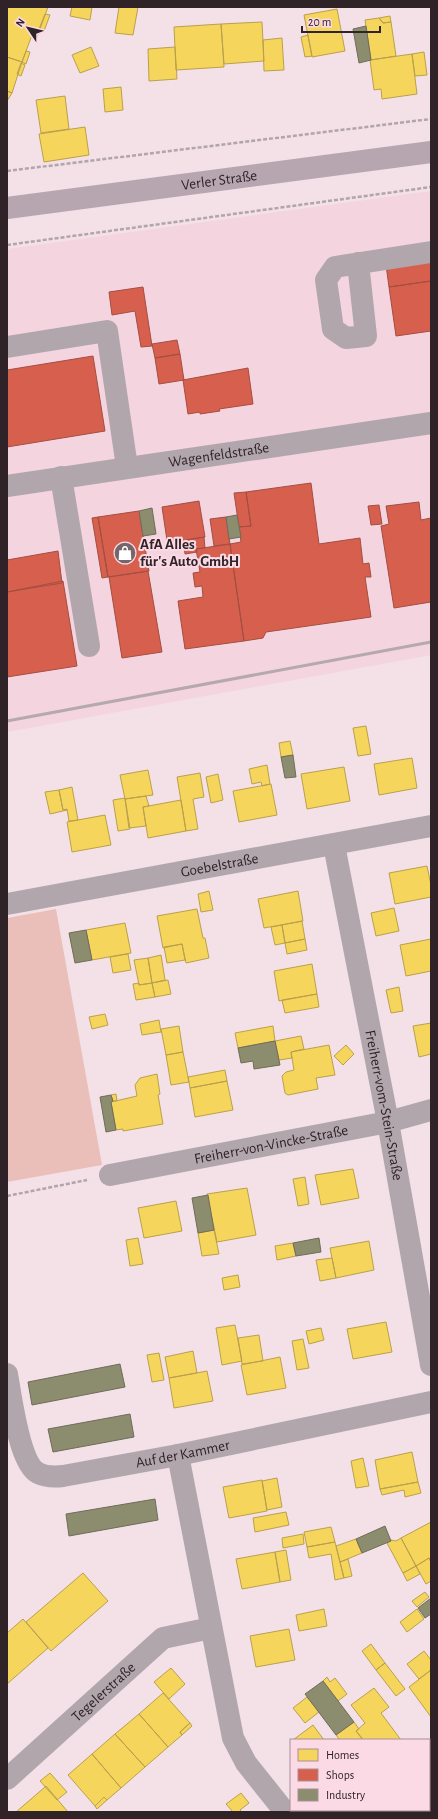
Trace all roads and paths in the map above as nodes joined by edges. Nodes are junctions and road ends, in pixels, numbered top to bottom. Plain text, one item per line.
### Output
1 (431, 119) edge
2 (431, 152) edge
3 (7, 171) edge
4 (431, 187) edge
5 (7, 208) edge
6 (7, 245) edge
7 (431, 252) edge
8 (358, 263) dead end
9 (7, 347) edge
10 (431, 423) edge
11 (127, 468) junction
12 (61, 477) junction
13 (7, 486) edge
14 (90, 646) dead end
15 (431, 826) edge
16 (334, 845) junction
17 (7, 904) edge
18 (431, 1110) edge
19 (388, 1122) junction
20 (110, 1175) joint
21 (7, 1196) edge
22 (431, 1365) edge
23 (7, 1374) edge
24 (431, 1402) edge
25 (178, 1455) junction
26 (211, 1628) junction
27 (7, 1778) edge
28 (285, 1812) edge

1 - 3 path
2 - 5 main road, Verler Straße
4 - 6 path
7 - 8 street
9 - 11 street
10 - 11 street, Wagenfeldstraße
11 - 12 street, Wagenfeldstraße
12 - 13 street, Wagenfeldstraße
12 - 14 street
15 - 16 street, Goebelstraße
16 - 17 street, Goebelstraße
16 - 19 street, Freiherr-vom-Stein-Straße
18 - 19 street, Freiherr-von-Vincke-Straße
19 - 20 street, Freiherr-von-Vincke-Straße
19 - 22 street, Freiherr-vom-Stein-Straße
20 - 21 path
23 - 25 street, Auf der Kammer
24 - 25 street, Auf der Kammer
25 - 26 street
26 - 27 street, Tegelerstraße
26 - 28 street

